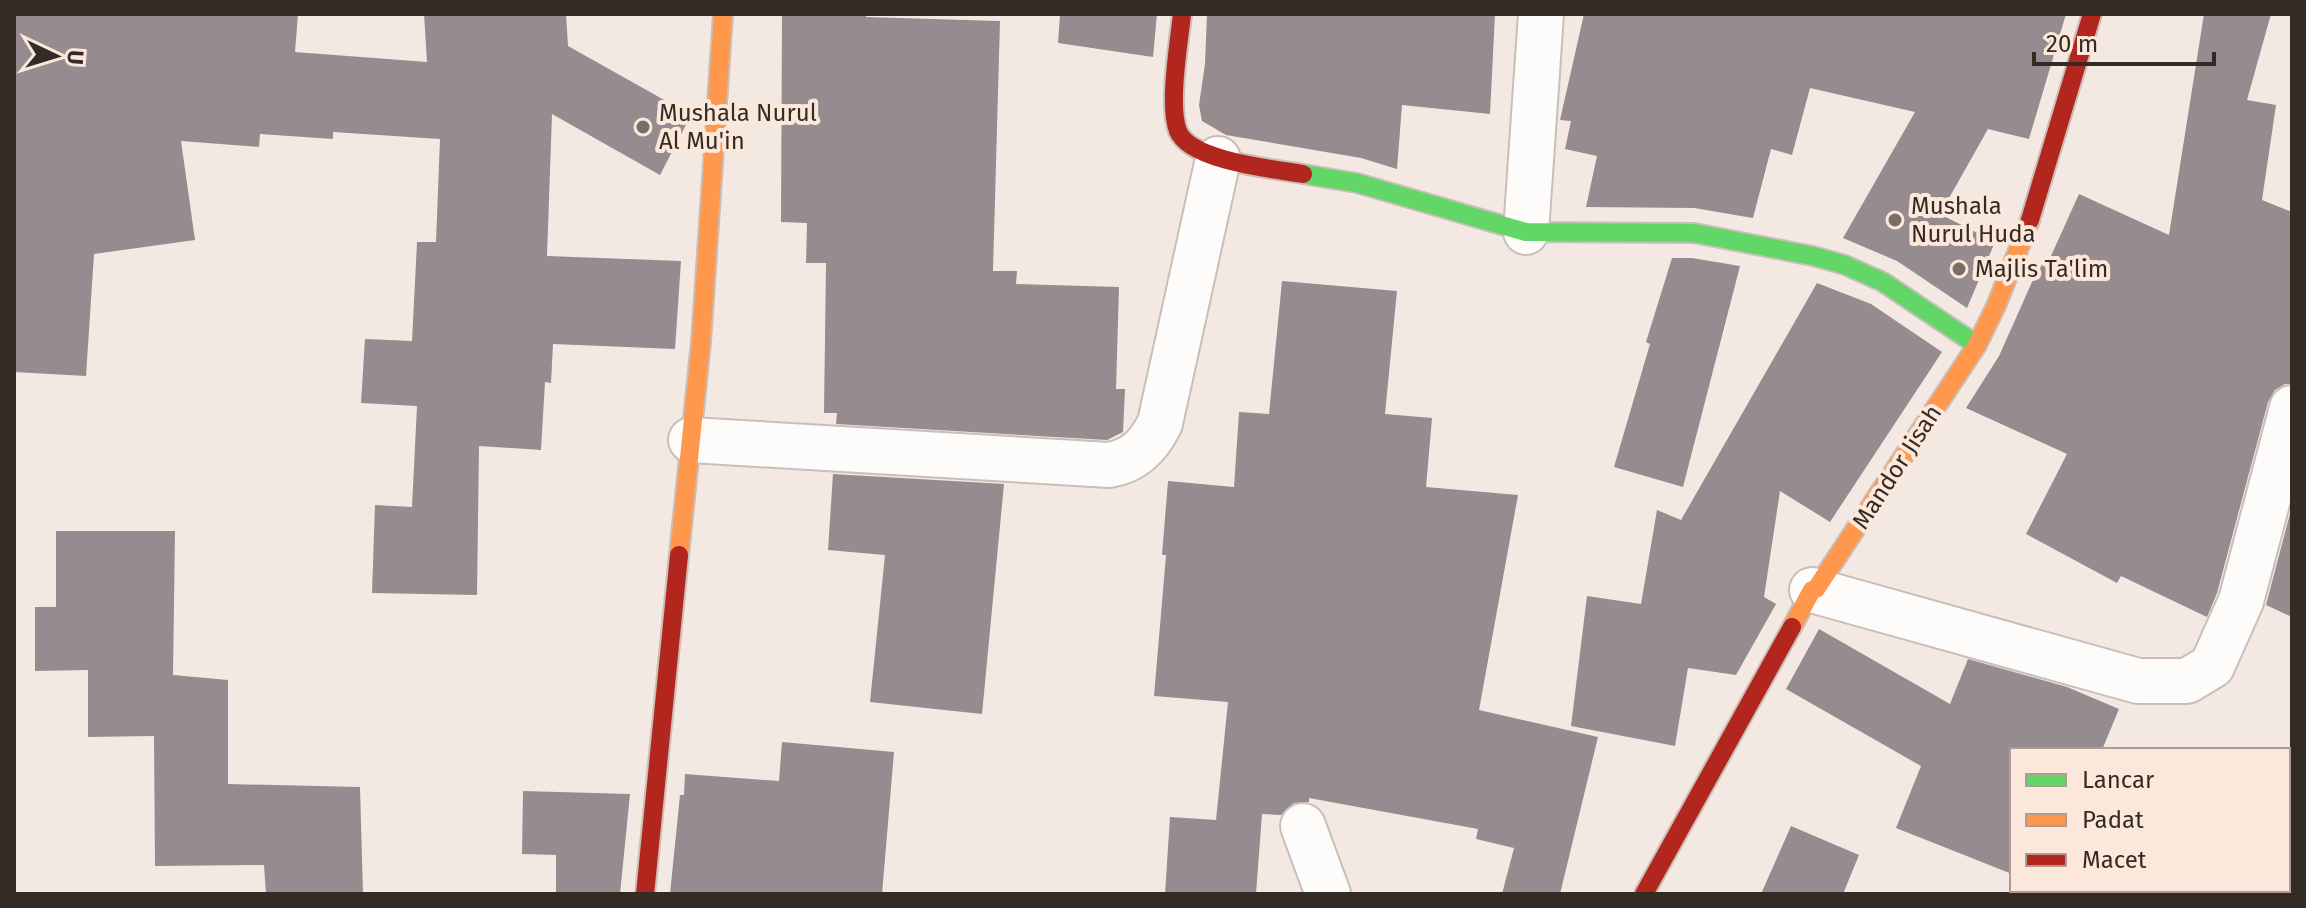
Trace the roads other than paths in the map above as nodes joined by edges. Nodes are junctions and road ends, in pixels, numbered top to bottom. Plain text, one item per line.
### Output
1 (723, 14) edge
2 (1182, 14) edge
3 (1541, 14) edge
4 (2092, 14) edge
5 (1218, 159) junction
6 (1526, 232) junction
7 (1977, 345) junction
8 (2292, 408) edge
9 (691, 440) junction
10 (1812, 590) junction
11 (1303, 826) dead end
12 (645, 894) edge
13 (1328, 894) edge
14 (1644, 894) edge

1 - 9 street
2 - 5 street
3 - 6 street
4 - 7 street, Mandor Jisah
5 - 6 street
5 - 9 street
6 - 7 street
7 - 10 street, Mandor Jisah
8 - 10 street
9 - 12 street
10 - 14 street, Mandor Jisah
11 - 13 street

